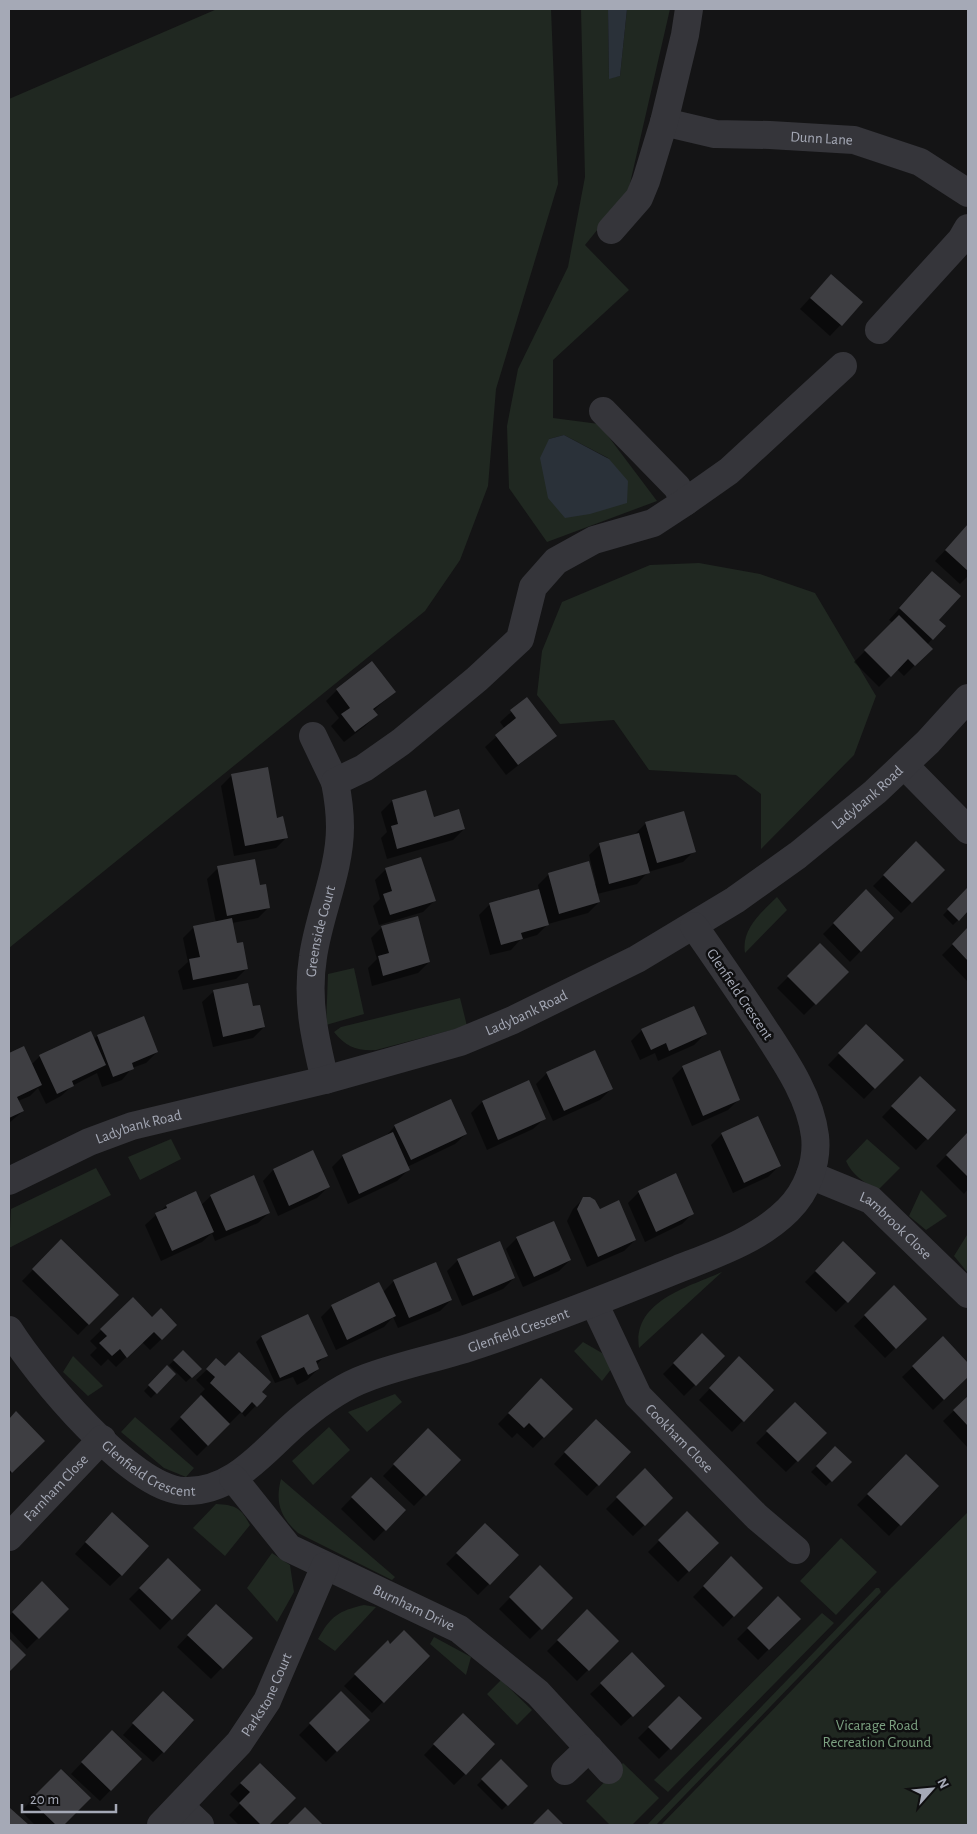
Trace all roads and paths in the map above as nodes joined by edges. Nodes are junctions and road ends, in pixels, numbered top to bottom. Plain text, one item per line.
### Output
1 (689, 9) edge
2 (664, 122) junction
3 (968, 193) edge
4 (968, 228) edge
5 (611, 230) dead end
6 (879, 330) dead end
7 (843, 366) dead end
8 (603, 411) dead end
9 (685, 502) junction
10 (968, 698) edge
11 (313, 736) dead end
12 (904, 765) junction
13 (335, 782) junction
14 (968, 830) edge
15 (694, 926) junction
16 (325, 1080) junction
17 (810, 1175) junction
18 (9, 1181) edge
19 (968, 1294) edge
20 (594, 1304) junction
21 (9, 1330) edge
22 (102, 1439) junction
23 (233, 1478) junction
24 (9, 1537) edge
25 (796, 1550) dead end
26 (325, 1566) junction
27 (589, 1748) junction
28 (609, 1770) dead end
29 (565, 1772) dead end
30 (180, 1806) junction
31 (161, 1825) edge
32 (200, 1825) edge

1 - 2 street
2 - 3 street, Dunn Lane
2 - 5 street
4 - 6 street
7 - 9 street
8 - 9 street
9 - 13 street
10 - 12 street, Ladybank Road
11 - 13 street, Greenside Court
12 - 14 street
12 - 15 street, Ladybank Road
13 - 16 street, Greenside Court
15 - 16 street, Ladybank Road
15 - 17 street, Glenfield Crescent
16 - 18 street, Ladybank Road
17 - 19 street, Lambrook Close
17 - 20 street, Glenfield Crescent
20 - 23 street, Glenfield Crescent
20 - 25 street, Cookham Close
21 - 22 street, Glenfield Crescent
22 - 23 street, Glenfield Crescent
22 - 24 street, Farnham Close
23 - 26 street, Burnham Drive
26 - 27 street, Burnham Drive
26 - 30 street, Parkstone Court
27 - 28 street, Burnham Drive
27 - 29 street
30 - 31 street, Parkstone Court
30 - 32 street

